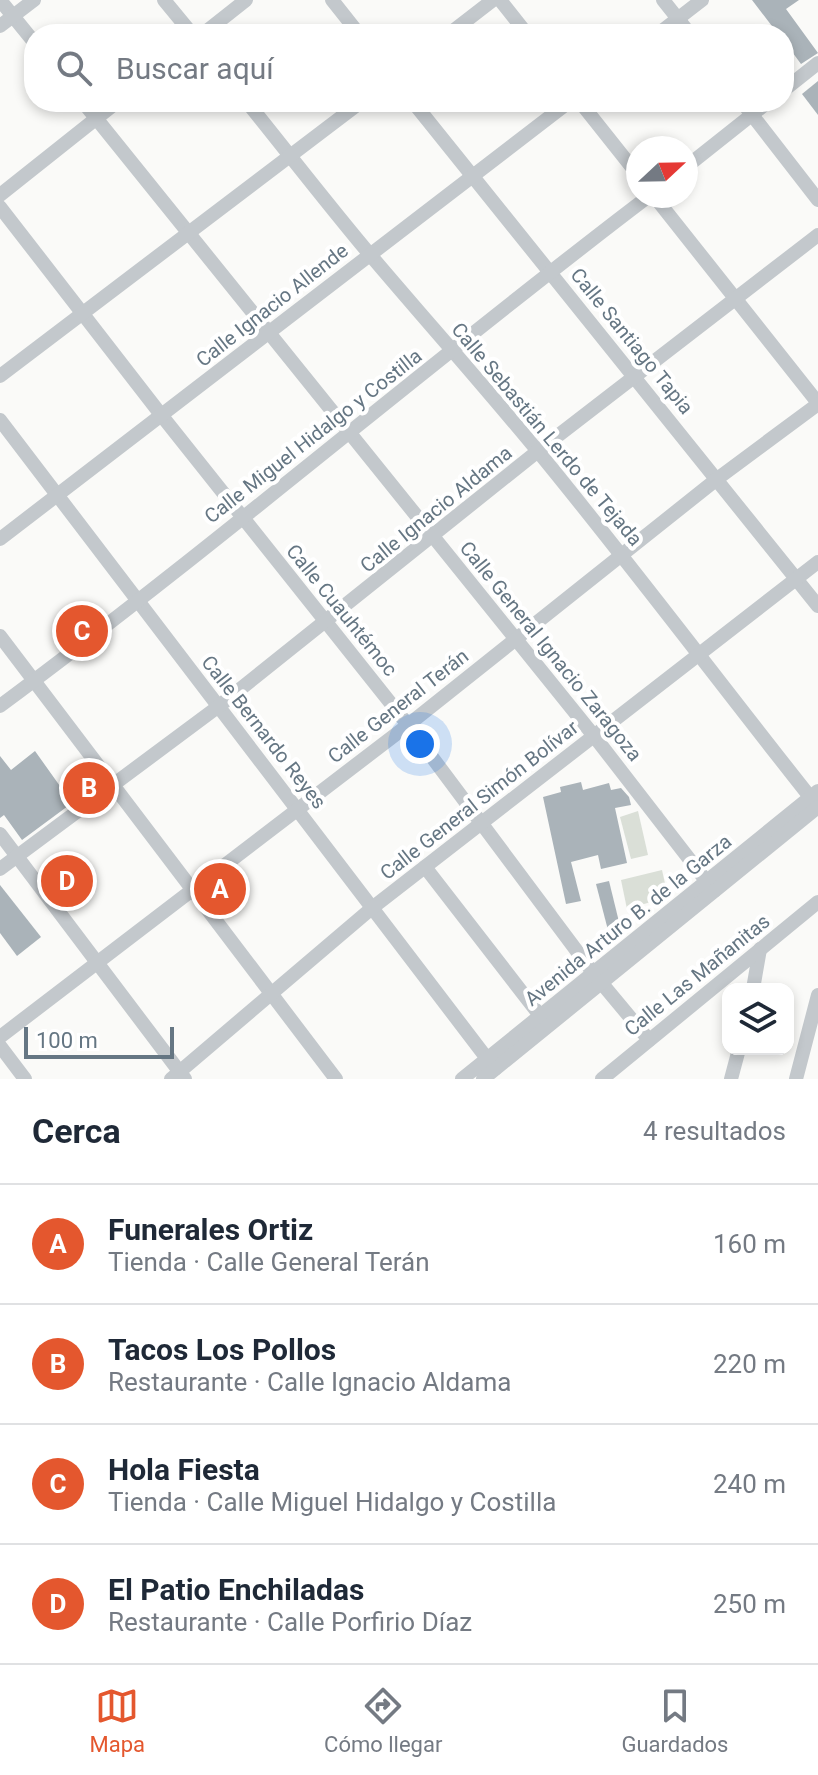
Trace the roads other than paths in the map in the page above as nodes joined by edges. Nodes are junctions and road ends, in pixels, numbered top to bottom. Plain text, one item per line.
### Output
1 (0, 0) edge
2 (34, 0) edge
3 (164, 0) edge
4 (246, 0) edge
5 (332, 0) edge
6 (493, 0) edge
7 (500, 0) edge
8 (663, 0) edge
9 (702, 0) edge
10 (13, 16) junction
11 (678, 19) junction
12 (184, 24) edge
13 (216, 24) edge
14 (351, 24) edge
15 (462, 24) edge
16 (519, 24) edge
17 (671, 24) edge
18 (682, 24) edge
19 (0, 26) edge
20 (24, 30) edge
21 (818, 63) edge
22 (794, 82) edge
23 (91, 112) edge
24 (104, 112) edge
25 (255, 112) edge
26 (348, 112) edge
27 (421, 112) edge
28 (556, 112) edge
29 (588, 112) edge
30 (750, 112) edge
31 (756, 112) edge
32 (752, 115) junction
33 (96, 118) junction
34 (290, 156) junction
35 (698, 158) edge
36 (626, 160) edge
37 (472, 176) junction
38 (0, 195) edge
39 (818, 200) edge
40 (0, 207) edge
41 (636, 208) edge
42 (662, 208) edge
43 (189, 234) junction
44 (818, 235) edge
45 (370, 254) junction
46 (550, 271) junction
47 (735, 298) junction
48 (83, 314) junction
49 (269, 333) junction
50 (453, 351) junction
51 (0, 376) edge
52 (635, 376) junction
53 (818, 404) edge
54 (162, 416) junction
55 (0, 420) edge
56 (349, 431) junction
57 (538, 451) junction
58 (717, 479) junction
59 (57, 496) junction
60 (242, 517) junction
61 (434, 536) junction
62 (0, 539) edge
63 (622, 555) junction
64 (818, 562) edge
65 (796, 579) junction
66 (137, 600) junction
67 (818, 606) edge
68 (327, 621) junction
69 (0, 636) edge
70 (517, 639) junction
71 (700, 654) junction
72 (34, 680) junction
73 (0, 706) edge
74 (219, 706) junction
75 (408, 725) junction
76 (594, 736) junction
77 (113, 785) junction
78 (816, 800) edge
79 (298, 808) junction
80 (479, 823) junction
81 (0, 834) edge
82 (16, 856) junction
83 (425, 867) junction
84 (0, 869) edge
85 (710, 886) junction
86 (192, 891) junction
87 (818, 902) edge
88 (372, 908) junction
89 (760, 949) junction
90 (97, 963) junction
91 (598, 978) junction
92 (754, 983) edge
93 (818, 995) edge
94 (272, 996) junction
95 (545, 1022) junction
96 (0, 1037) edge
97 (649, 1040) junction
98 (0, 1046) edge
99 (737, 1055) edge
100 (491, 1064) junction
101 (179, 1077) edge
102 (25, 1079) edge
103 (336, 1079) edge
104 (462, 1079) edge
105 (483, 1079) edge
106 (602, 1079) edge
107 (731, 1079) edge
108 (796, 1079) edge

1 - 10 street
2 - 10 street
3 - 12 street
4 - 13 street
5 - 14 street
6 - 15 street
7 - 16 street
8 - 11 street
9 - 11 street
10 - 19 street
10 - 20 street
11 - 17 street
11 - 18 street
21 - 22 street
23 - 33 street, Calle General Ignacio Zaragoza
24 - 33 street
25 - 34 street, Calle Sebastián Lerdo de Tejada
26 - 34 street
27 - 37 street, Calle Santiago Tapia
28 - 37 street, Calle Ignacio Allende
29 - 36 street
30 - 32 street
31 - 32 street
32 - 35 street
32 - 39 street
33 - 38 street
33 - 43 street, Calle General Ignacio Zaragoza
34 - 43 street
34 - 45 street, Calle Sebastián Lerdo de Tejada
37 - 45 street, Calle Ignacio Allende
37 - 46 street, Calle Santiago Tapia
40 - 48 street, Calle Cuauhtémoc
41 - 46 street, Calle Miguel Hidalgo y Costilla
42 - 47 street
43 - 48 street
43 - 49 street, Calle General Ignacio Zaragoza
44 - 47 street, Calle Ignacio Aldama
45 - 49 street, Calle Ignacio Allende
45 - 50 street, Calle Sebastián Lerdo de Tejada
46 - 50 street, Calle Miguel Hidalgo y Costilla
46 - 52 street, Calle Santiago Tapia
47 - 52 street, Calle Ignacio Aldama
47 - 53 street
48 - 51 street
48 - 54 street, Calle Cuauhtémoc
49 - 54 street, Calle Ignacio Allende
49 - 56 street, Calle General Ignacio Zaragoza
50 - 56 street, Calle Miguel Hidalgo y Costilla
50 - 57 street, Calle Sebastián Lerdo de Tejada
52 - 57 street, Calle Ignacio Aldama
52 - 58 street, Calle Santiago Tapia
53 - 58 street, Calle General Terán
54 - 59 street, Calle Ignacio Allende
54 - 60 street, Calle Cuauhtémoc
55 - 59 street, Calle Bernardo Reyes
56 - 60 street, Calle Miguel Hidalgo y Costilla
56 - 61 street, Calle General Ignacio Zaragoza
57 - 61 street, Calle Ignacio Aldama
57 - 63 street, Calle Sebastián Lerdo de Tejada
58 - 63 street, Calle General Terán
58 - 65 street, Calle Santiago Tapia
59 - 62 street, Calle Ignacio Allende
59 - 66 street, Calle Bernardo Reyes
60 - 66 street, Calle Miguel Hidalgo y Costilla
60 - 68 street, Calle Cuauhtémoc
61 - 68 street, Calle Ignacio Aldama
61 - 70 street, Calle General Ignacio Zaragoza
63 - 70 street, Calle General Terán
63 - 71 street, Calle Sebastián Lerdo de Tejada
64 - 65 street, Calle General Simón Bolívar
65 - 67 street, Calle Santiago Tapia
65 - 71 street, Calle General Simón Bolívar
66 - 72 street, Calle Miguel Hidalgo y Costilla
66 - 74 street, Calle Bernardo Reyes
68 - 74 street, Calle Ignacio Aldama
68 - 75 street, Calle Cuauhtémoc
69 - 72 street
70 - 75 street, Calle General Terán
70 - 76 street, Calle General Ignacio Zaragoza
71 - 76 street, Calle General Simón Bolívar
71 - 78 street, Calle Sebastián Lerdo de Tejada
72 - 73 street, Calle Miguel Hidalgo y Costilla
72 - 77 street
74 - 77 street, Calle Ignacio Aldama
74 - 79 street, Calle Bernardo Reyes
75 - 79 street, Calle General Terán
75 - 80 street, Calle Cuauhtémoc
76 - 80 street, Calle General Simón Bolívar
76 - 85 street, Calle General Ignacio Zaragoza
77 - 82 street, Calle Ignacio Aldama
77 - 86 street
78 - 85 street, Avenida Arturo B. de la Garza
79 - 86 street, Calle General Terán
79 - 88 street, Calle Bernardo Reyes
80 - 83 street, Calle General Simón Bolívar
80 - 91 street, Calle Cuauhtémoc
81 - 82 street
82 - 84 street, Calle Ignacio Aldama
82 - 90 street
83 - 88 street, Calle General Simón Bolívar
83 - 95 street
85 - 91 street, Avenida Arturo B. de la Garza
86 - 90 street, Calle General Terán
86 - 94 street
87 - 89 street, Calle Las Mañanitas
88 - 94 street, Calle General Simón Bolívar
88 - 100 street, Calle Bernardo Reyes
89 - 92 street
89 - 97 street, Calle Las Mañanitas
90 - 96 street, Calle General Terán
90 - 101 street
91 - 95 street, Avenida Arturo B. de la Garza
91 - 97 street, Calle Cuauhtémoc
93 - 108 street
94 - 101 street, Calle General Simón Bolívar
94 - 103 street
95 - 100 street, Avenida Arturo B. de la Garza
97 - 106 street, Calle Las Mañanitas
98 - 102 street
99 - 107 street
100 - 104 street, Avenida Arturo B. de la Garza
100 - 105 street, Avenida Arturo B. de la Garza

